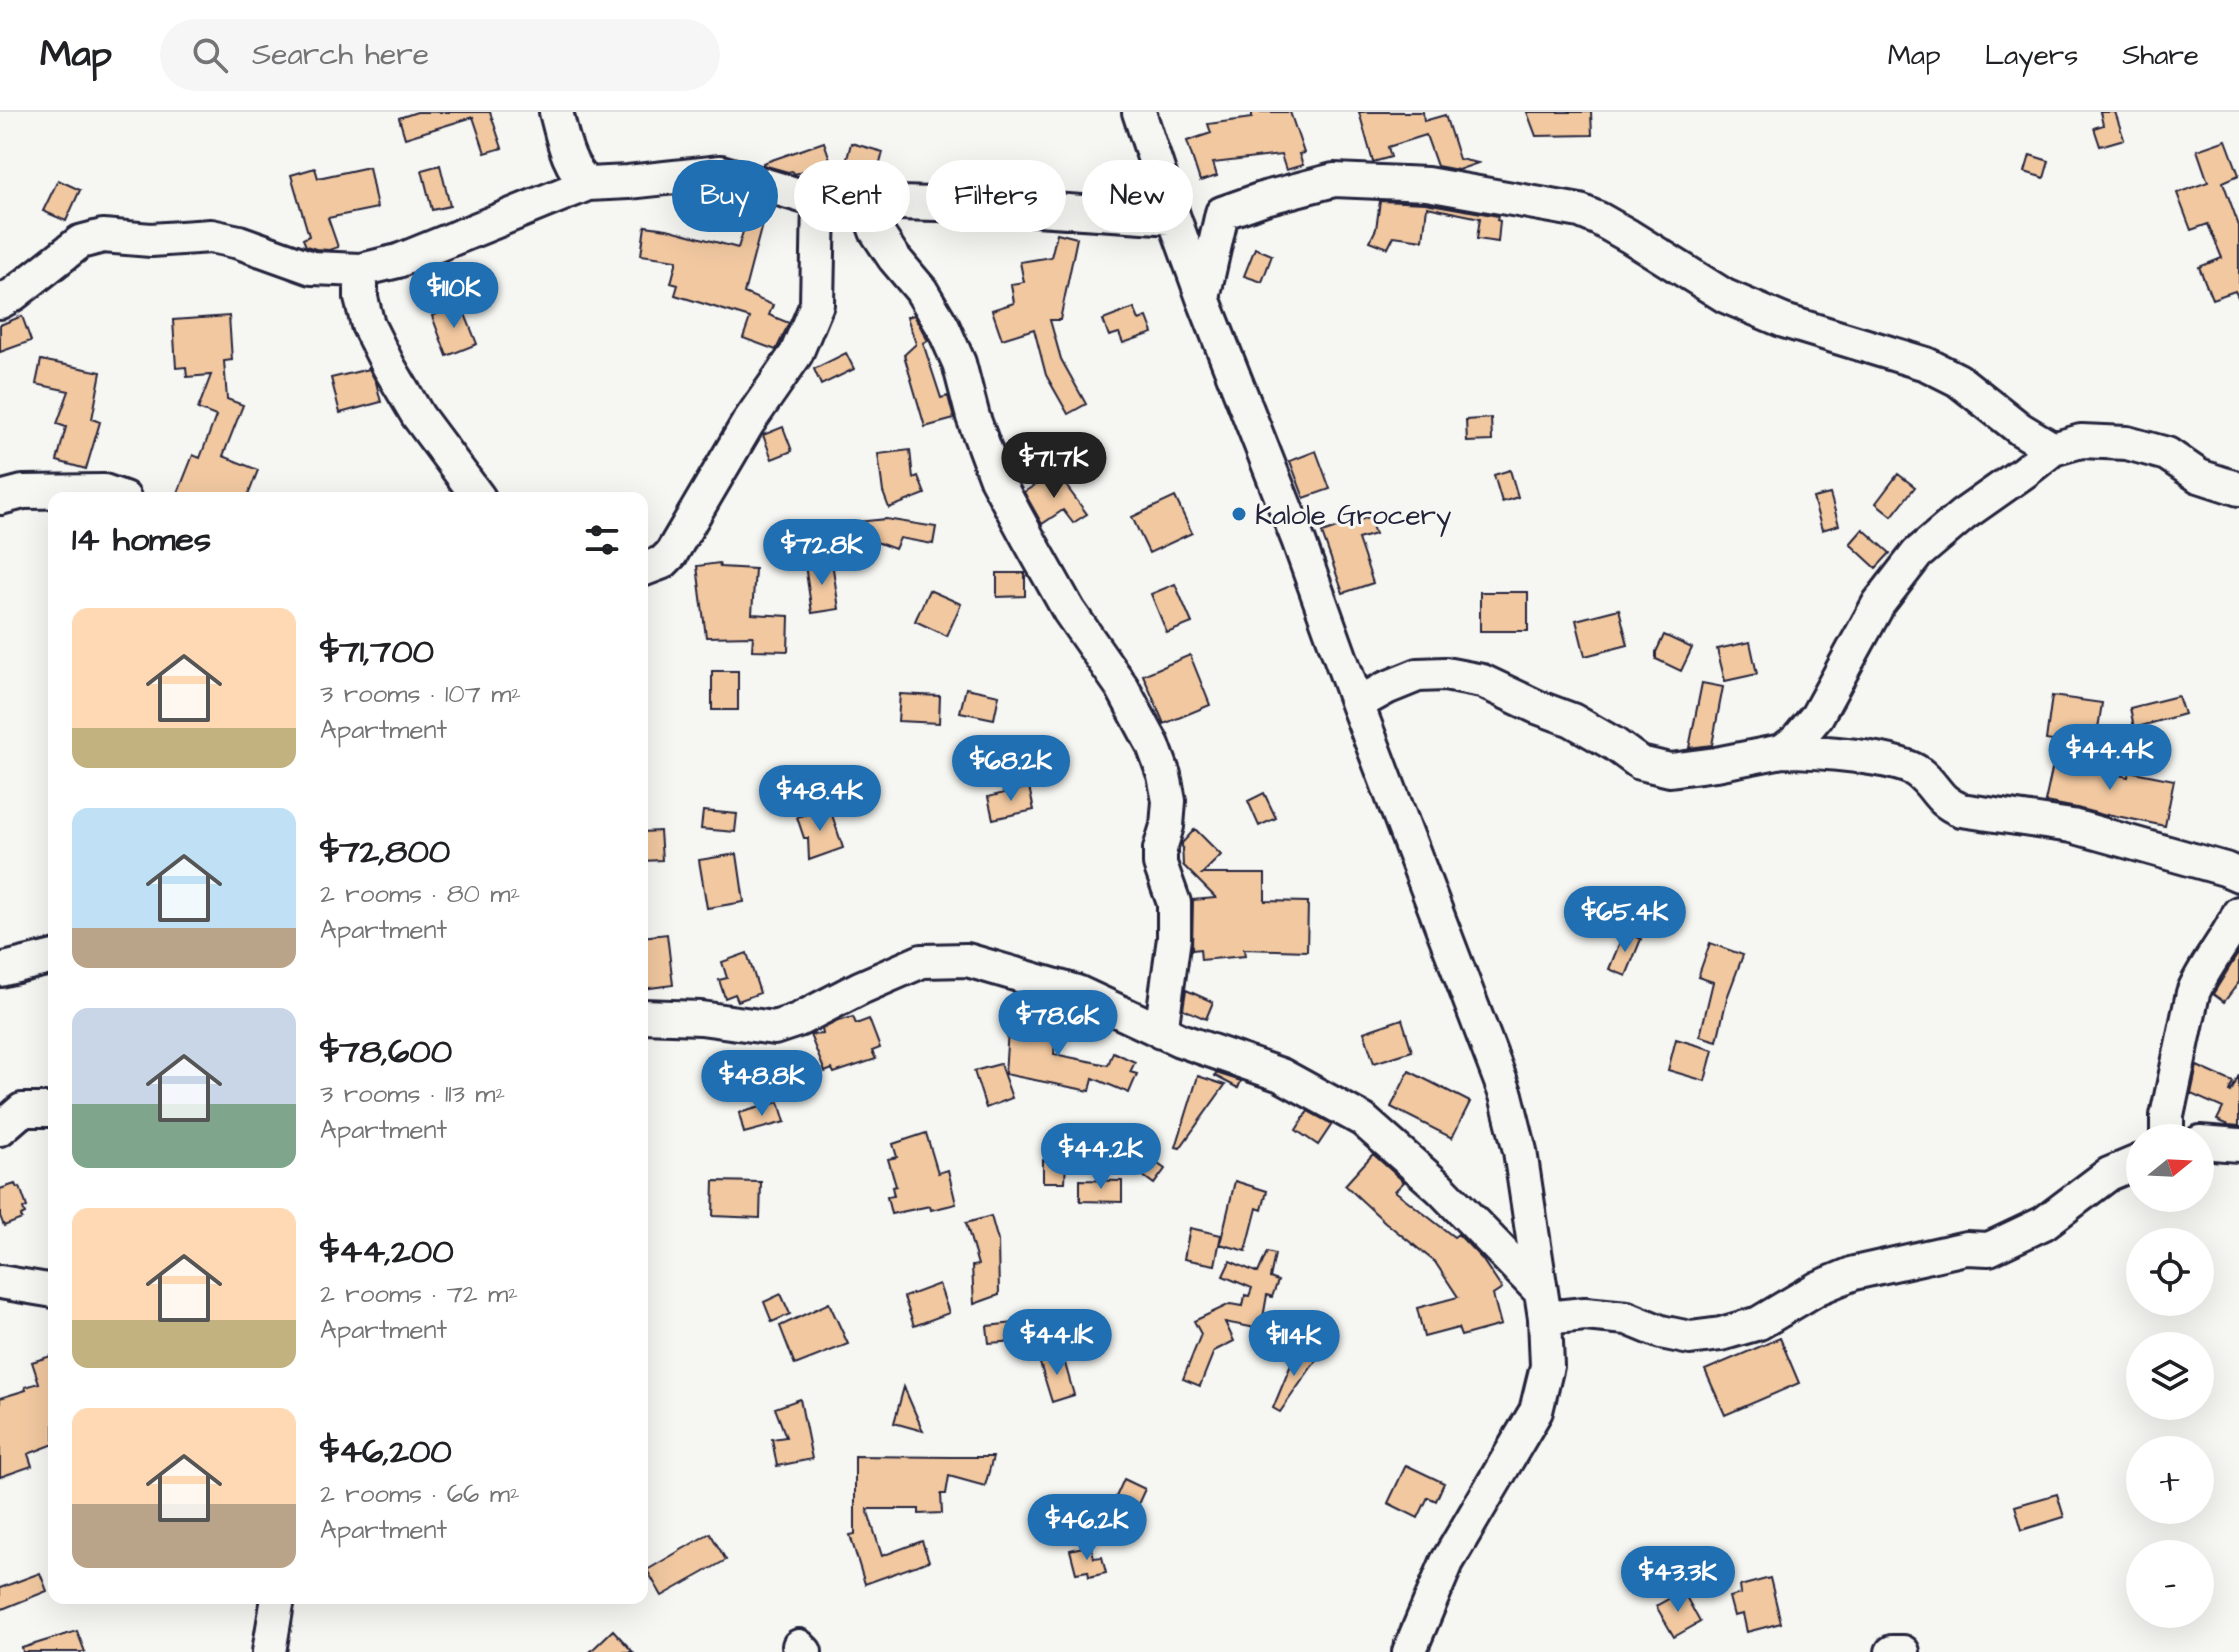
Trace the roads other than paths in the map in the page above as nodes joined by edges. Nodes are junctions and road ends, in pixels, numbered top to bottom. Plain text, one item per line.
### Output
1 (556, 112) edge
2 (1139, 112) edge
3 (1155, 160) edge
4 (588, 184) junction
5 (794, 194) edge
6 (910, 204) edge
7 (1082, 212) edge
8 (818, 232) edge
9 (877, 232) edge
10 (1179, 232) edge
11 (361, 270) junction
12 (1203, 298) junction
13 (0, 302) edge
14 (2053, 449) junction
15 (2239, 489) edge
16 (107, 492) edge
17 (475, 492) edge
18 (0, 498) edge
19 (648, 572) edge
20 (1357, 704) junction
21 (1782, 751) junction
22 (2239, 875) edge
23 (2239, 913) edge
24 (48, 958) edge
25 (0, 970) edge
26 (648, 1016) edge
27 (1161, 1032) junction
28 (48, 1110) edge
29 (2167, 1124) edge
30 (0, 1129) edge
31 (2214, 1143) edge
32 (2239, 1145) edge
33 (2126, 1168) edge
34 (1, 1274) edge
35 (48, 1289) edge
36 (1543, 1305) junction
37 (277, 1604) edge
38 (269, 1652) edge
39 (1412, 1652) edge
40 (1892, 1652) edge
41 (1903, 1652) edge

1 - 4 street
2 - 3 street
4 - 5 street
4 - 11 street
6 - 7 street
8 - 19 street
9 - 27 street
10 - 12 street
11 - 13 street
11 - 17 street
12 - 14 street
12 - 20 street
14 - 15 street
14 - 21 street
16 - 18 street
20 - 21 street
20 - 36 street
21 - 22 street
23 - 29 street
24 - 25 street
26 - 27 street
27 - 36 street
28 - 30 street
31 - 32 street
33 - 36 street
34 - 35 street
36 - 39 street
37 - 38 street
40 - 41 street

